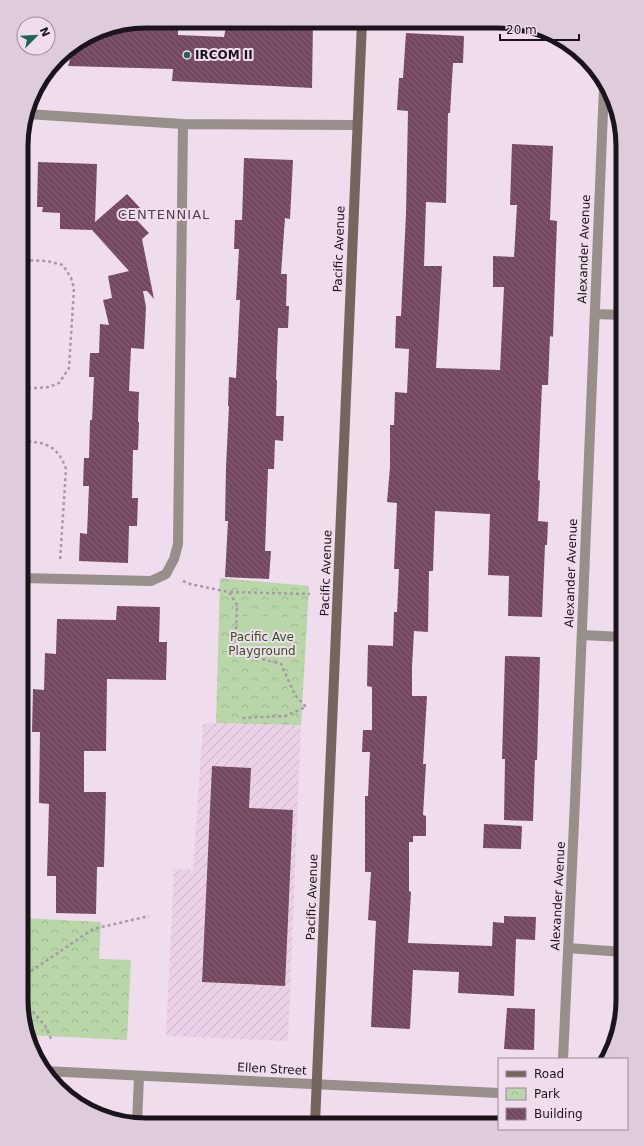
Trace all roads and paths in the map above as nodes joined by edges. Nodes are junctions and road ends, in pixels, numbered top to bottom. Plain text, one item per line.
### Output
1 (362, 28) edge
2 (604, 94) edge
3 (32, 114) edge
4 (183, 124) junction
5 (357, 125) junction
6 (28, 260) edge
7 (595, 314) junction
8 (616, 315) edge
9 (28, 388) edge
10 (28, 441) edge
11 (166, 574) junction
12 (28, 578) edge
13 (59, 579) junction
14 (229, 592) junction
15 (310, 594) dead end
16 (582, 635) junction
17 (616, 637) edge
18 (240, 718) dead end
19 (149, 916) dead end
20 (568, 948) junction
21 (616, 951) edge
22 (28, 973) edge
23 (28, 1007) edge
24 (52, 1041) dead end
25 (563, 1058) edge
26 (52, 1071) edge
27 (139, 1076) junction
28 (317, 1084) junction
29 (498, 1093) edge
30 (137, 1117) edge
31 (315, 1118) edge

1 - 5 street, Pacific Avenue
2 - 7 street, Alexander Avenue
3 - 4 street
4 - 5 street
4 - 11 street
5 - 28 street, Pacific Avenue
6 - 9 path
7 - 8 street
7 - 16 street, Alexander Avenue
10 - 13 path
11 - 13 street
11 - 14 path
12 - 13 street
14 - 15 path
14 - 18 path
16 - 17 street
16 - 20 street, Alexander Avenue
19 - 22 path
20 - 21 street
20 - 25 street, Alexander Avenue
23 - 24 path
26 - 27 street, Ellen Street
27 - 28 street, Ellen Street
27 - 30 street
28 - 29 street, Ellen Street
28 - 31 street, Pacific Avenue

